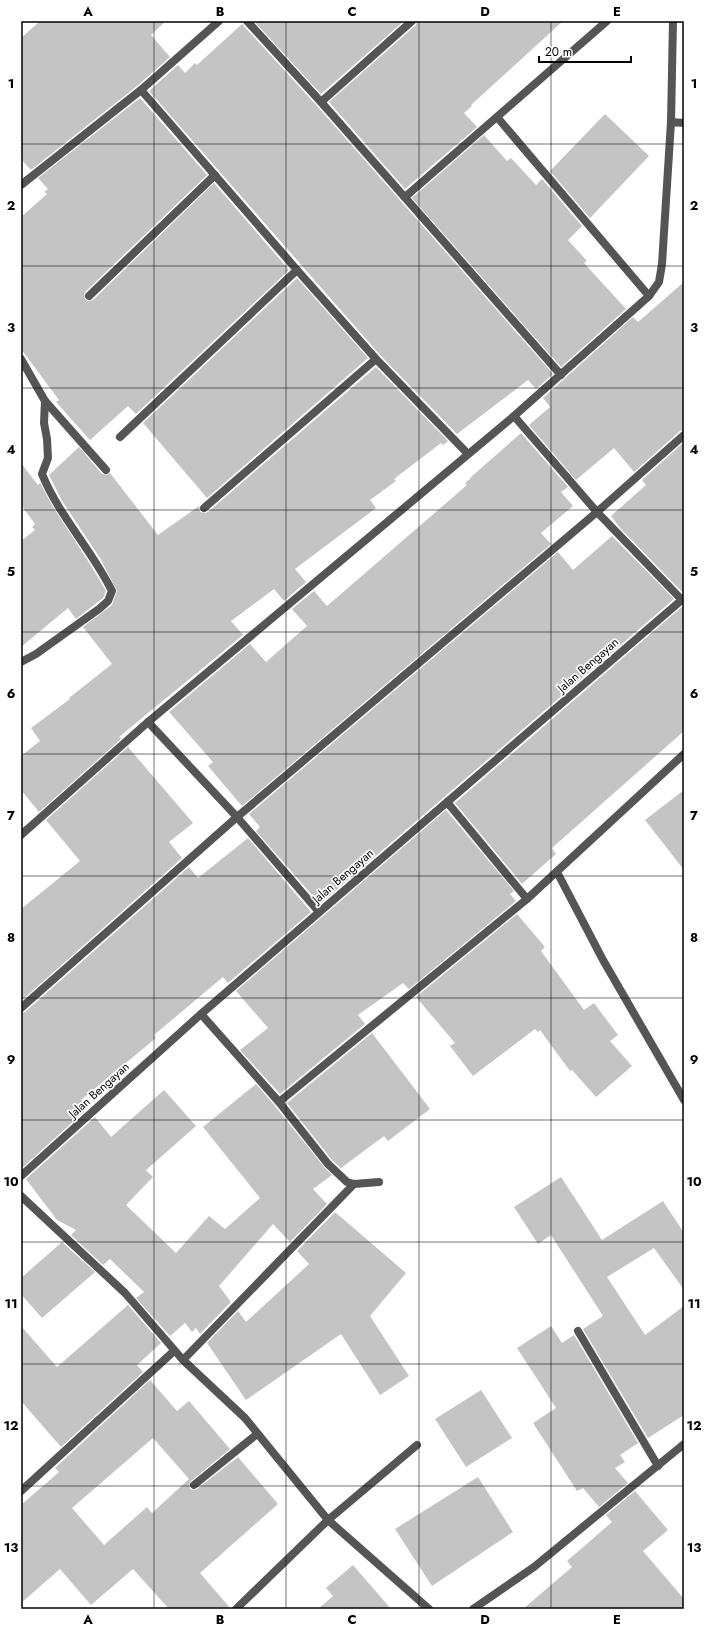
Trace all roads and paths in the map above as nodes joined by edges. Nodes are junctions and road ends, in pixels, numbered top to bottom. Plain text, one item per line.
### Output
1 (219, 21) edge
2 (247, 21) edge
3 (412, 21) edge
4 (607, 21) edge
5 (673, 21) edge
6 (141, 90) junction
7 (321, 102) junction
8 (497, 117) junction
9 (671, 122) junction
10 (684, 123) edge
11 (215, 176) junction
12 (21, 185) edge
13 (406, 197) junction
14 (297, 270) junction
15 (89, 296) dead end
16 (649, 296) junction
17 (21, 359) edge
18 (376, 359) junction
19 (561, 374) junction
20 (45, 402) junction
21 (514, 416) junction
22 (684, 435) edge
23 (120, 436) dead end
24 (468, 454) junction
25 (106, 470) dead end
26 (204, 508) dead end
27 (597, 512) junction
28 (683, 599) edge
29 (21, 662) edge
30 (148, 722) junction
31 (684, 754) edge
32 (447, 802) junction
33 (237, 817) junction
34 (21, 835) edge
35 (557, 872) junction
36 (527, 899) junction
37 (320, 912) junction
38 (21, 1008) edge
39 (201, 1014) junction
40 (684, 1100) edge
41 (279, 1102) junction
42 (21, 1176) edge
43 (378, 1182) dead end
44 (354, 1184) junction
45 (21, 1196) edge
46 (578, 1331) dead end
47 (174, 1351) junction
48 (183, 1360) junction
49 (257, 1434) junction
50 (684, 1444) edge
51 (417, 1445) dead end
52 (658, 1466) junction
53 (194, 1485) dead end
54 (21, 1491) edge
55 (328, 1520) junction
56 (236, 1609) edge
57 (429, 1609) edge
58 (473, 1609) edge

1 - 6 street
2 - 7 street
3 - 7 street
4 - 8 street
5 - 9 street
6 - 11 street
6 - 12 street
7 - 13 street
8 - 13 street
8 - 16 street
9 - 10 street
9 - 16 street
11 - 14 street
11 - 15 street
13 - 19 street
14 - 18 street
14 - 23 street
16 - 19 street
17 - 20 street
18 - 24 street
18 - 26 street
19 - 21 street
20 - 25 street
20 - 29 street
21 - 24 street
21 - 27 street
22 - 27 street
24 - 30 street
27 - 28 street
27 - 33 street
28 - 32 street, Jalan Bengayan
30 - 33 street
30 - 34 street
31 - 35 street
32 - 36 street
32 - 37 street, Jalan Bengayan
33 - 37 street
33 - 38 street
35 - 36 street
35 - 40 street
36 - 41 street
37 - 39 street, Jalan Bengayan
39 - 41 street
39 - 42 street, Jalan Bengayan
41 - 44 street
43 - 44 street
44 - 48 street
45 - 47 street
46 - 52 street
47 - 48 street
47 - 54 street
48 - 49 street
49 - 53 street
49 - 55 street
50 - 52 street
51 - 55 street
52 - 58 street
55 - 56 street
55 - 57 street

